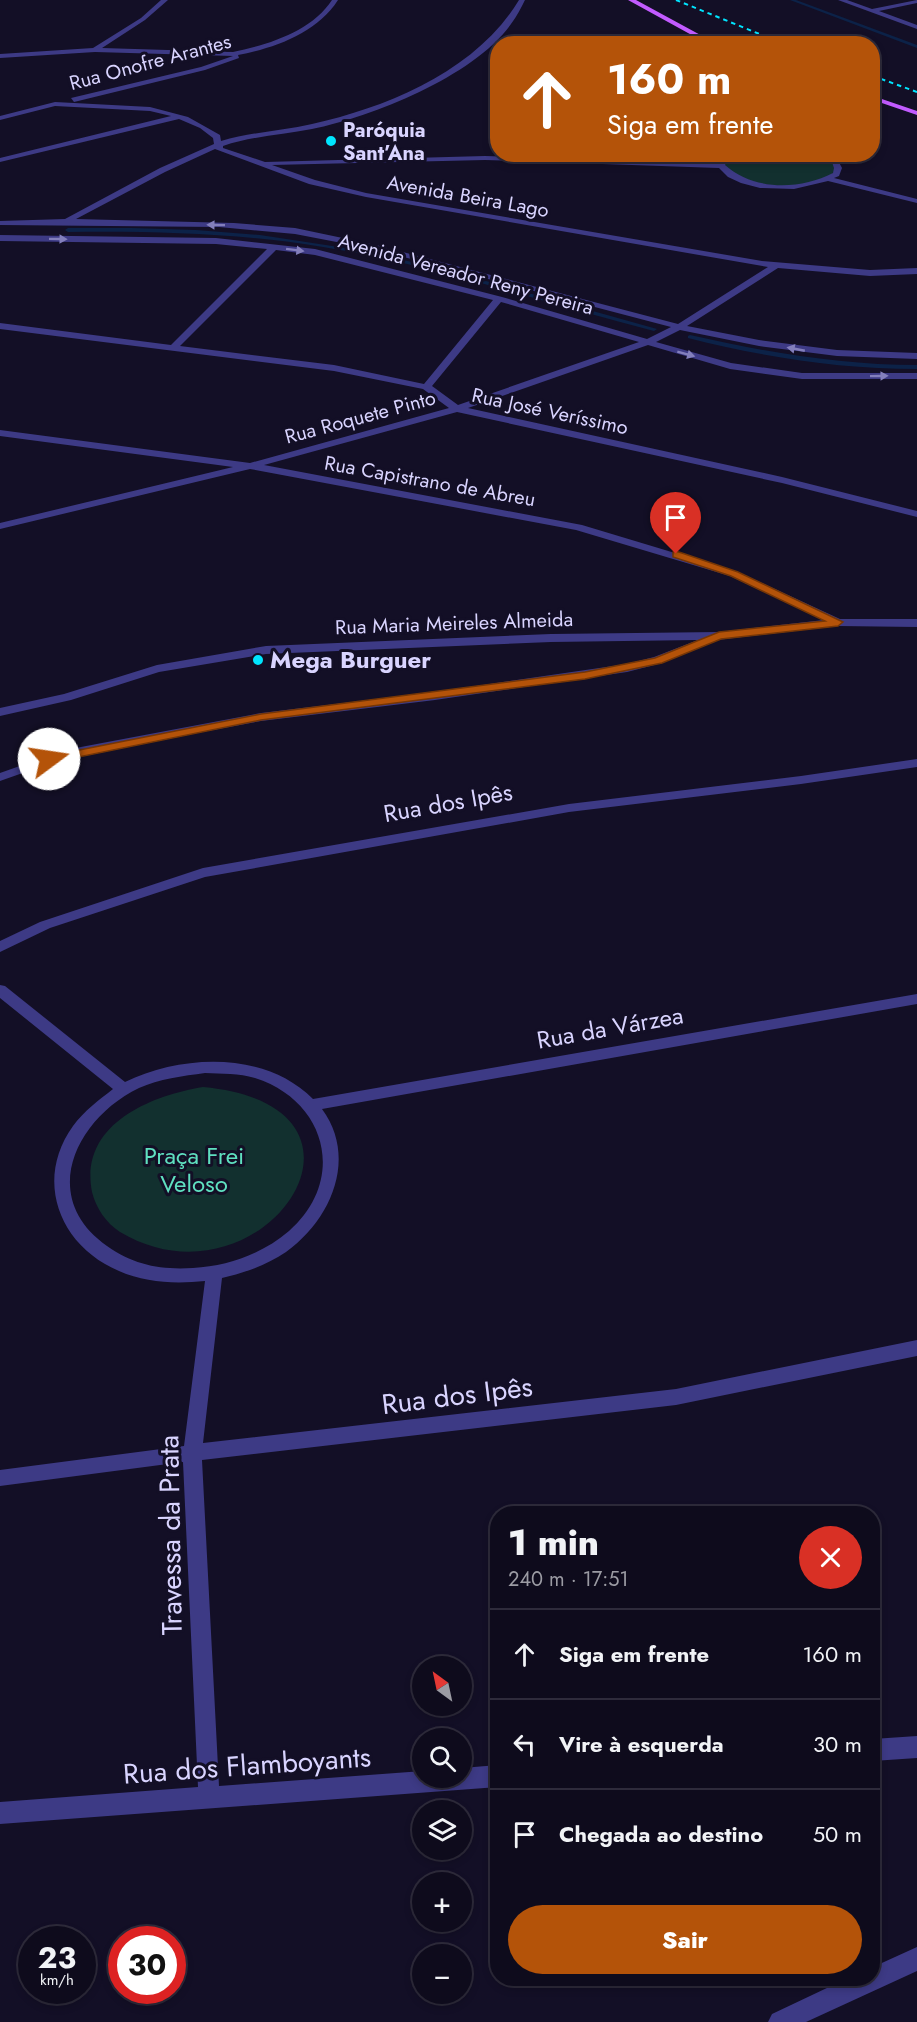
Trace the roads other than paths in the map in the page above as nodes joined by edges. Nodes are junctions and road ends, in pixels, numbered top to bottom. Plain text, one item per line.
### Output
1 (165, 0) edge
2 (335, 0) edge
3 (522, 0) edge
4 (630, 0) edge
5 (841, 0) edge
6 (917, 1) edge
7 (872, 11) junction
8 (917, 27) edge
9 (495, 36) edge
10 (699, 36) edge
11 (490, 41) edge
12 (95, 50) junction
13 (254, 51) junction
14 (0, 56) edge
15 (880, 100) edge
16 (55, 104) junction
17 (917, 113) edge
18 (178, 117) junction
19 (0, 118) edge
20 (218, 145) junction
21 (490, 157) edge
22 (485, 158) junction
23 (490, 158) edge
24 (0, 160) edge
25 (603, 162) edge
26 (722, 162) edge
27 (835, 162) edge
28 (259, 163) junction
29 (721, 166) junction
30 (828, 179) junction
31 (917, 201) edge
32 (66, 221) junction
33 (0, 223) edge
34 (0, 238) edge
35 (19, 238) junction
36 (274, 247) junction
37 (0, 248) edge
38 (777, 265) junction
39 (917, 271) edge
40 (499, 299) junction
41 (0, 326) edge
42 (679, 327) junction
43 (646, 343) junction
44 (173, 348) junction
45 (917, 356) edge
46 (917, 376) edge
47 (426, 387) junction
48 (457, 409) junction
49 (0, 434) edge
50 (250, 466) junction
51 (917, 514) edge
52 (0, 526) edge
53 (838, 622) junction
54 (917, 623) edge
55 (719, 636) junction
56 (0, 712) edge
57 (917, 763) edge
58 (0, 777) edge
59 (0, 947) edge
60 (0, 990) edge
61 (917, 999) edge
62 (124, 1089) junction
63 (311, 1104) junction
64 (214, 1274) junction
65 (917, 1348) edge
66 (192, 1453) junction
67 (0, 1478) edge
68 (917, 1747) edge
69 (880, 1750) edge
70 (490, 1777) edge
71 (209, 1796) junction
72 (0, 1813) edge
73 (917, 1959) edge
74 (880, 1976) edge
75 (858, 1986) edge
76 (780, 2022) edge

1 - 12 street
2 - 13 street
3 - 9 street
4 - 10 main road
5 - 7 street
6 - 7 street
7 - 8 street
11 - 20 street
12 - 13 street
12 - 14 street
13 - 16 street, Rua Onofre Arantes
15 - 17 main road
16 - 18 street, Avenida Beira Lago
16 - 19 street, Avenida Beira Lago
18 - 20 street, Avenida Beira Lago
18 - 24 street
20 - 28 street, Avenida Beira Lago
20 - 32 street
21 - 22 street
22 - 23 street
22 - 28 street
25 - 29 street
26 - 29 street
27 - 30 street
28 - 38 street, Avenida Beira Lago
29 - 30 street
30 - 31 street
32 - 33 street, Avenida Vereador Reny Pereira
32 - 35 street
42 -> 32 street, Avenida Vereador Reny Pereira
34 - 35 street, Avenida Vereador Reny Pereira
35 -> 36 street, Avenida Vereador Reny Pereira
35 - 37 street
36 -> 40 street, Avenida Vereador Reny Pereira
36 - 44 street
38 - 39 street, Avenida Beira Lago
38 - 42 street, Rua Roquete Pinto
40 - 43 street, Avenida Vereador Reny Pereira
40 - 47 street
41 - 44 street, Rua José Veríssimo
42 - 43 street, Rua Roquete Pinto
45 -> 42 street, Avenida Vereador Reny Pereira
43 -> 46 street, Avenida Vereador Reny Pereira
43 - 48 street, Rua Roquete Pinto
44 - 47 street, Rua José Veríssimo
47 - 48 street, Rua José Veríssimo
48 - 50 street, Rua Roquete Pinto
48 - 51 street, Rua José Veríssimo
49 - 50 street, Rua Capistrano de Abreu
50 - 52 street, Rua Roquete Pinto
50 - 53 street, Rua Capistrano de Abreu
53 - 54 street, Rua Maria Meireles Almeida
53 - 55 street, Rua Maria Meireles Almeida
55 - 56 street, Rua Maria Meireles Almeida
55 - 58 street
57 - 59 street, Rua dos Ipês
60 - 62 street
61 - 63 street, Rua da Várzea
62 - 63 street
62 - 64 street
63 - 64 street
64 - 66 street, Travessa da Prata
65 - 66 street, Rua dos Ipês
66 - 67 street, Rua dos Ipês
66 - 71 street, Travessa da Prata
68 - 69 street
70 - 71 street, Rua dos Flamboyants
71 - 72 street, Rua dos Flamboyants
73 - 74 street
75 - 76 street

